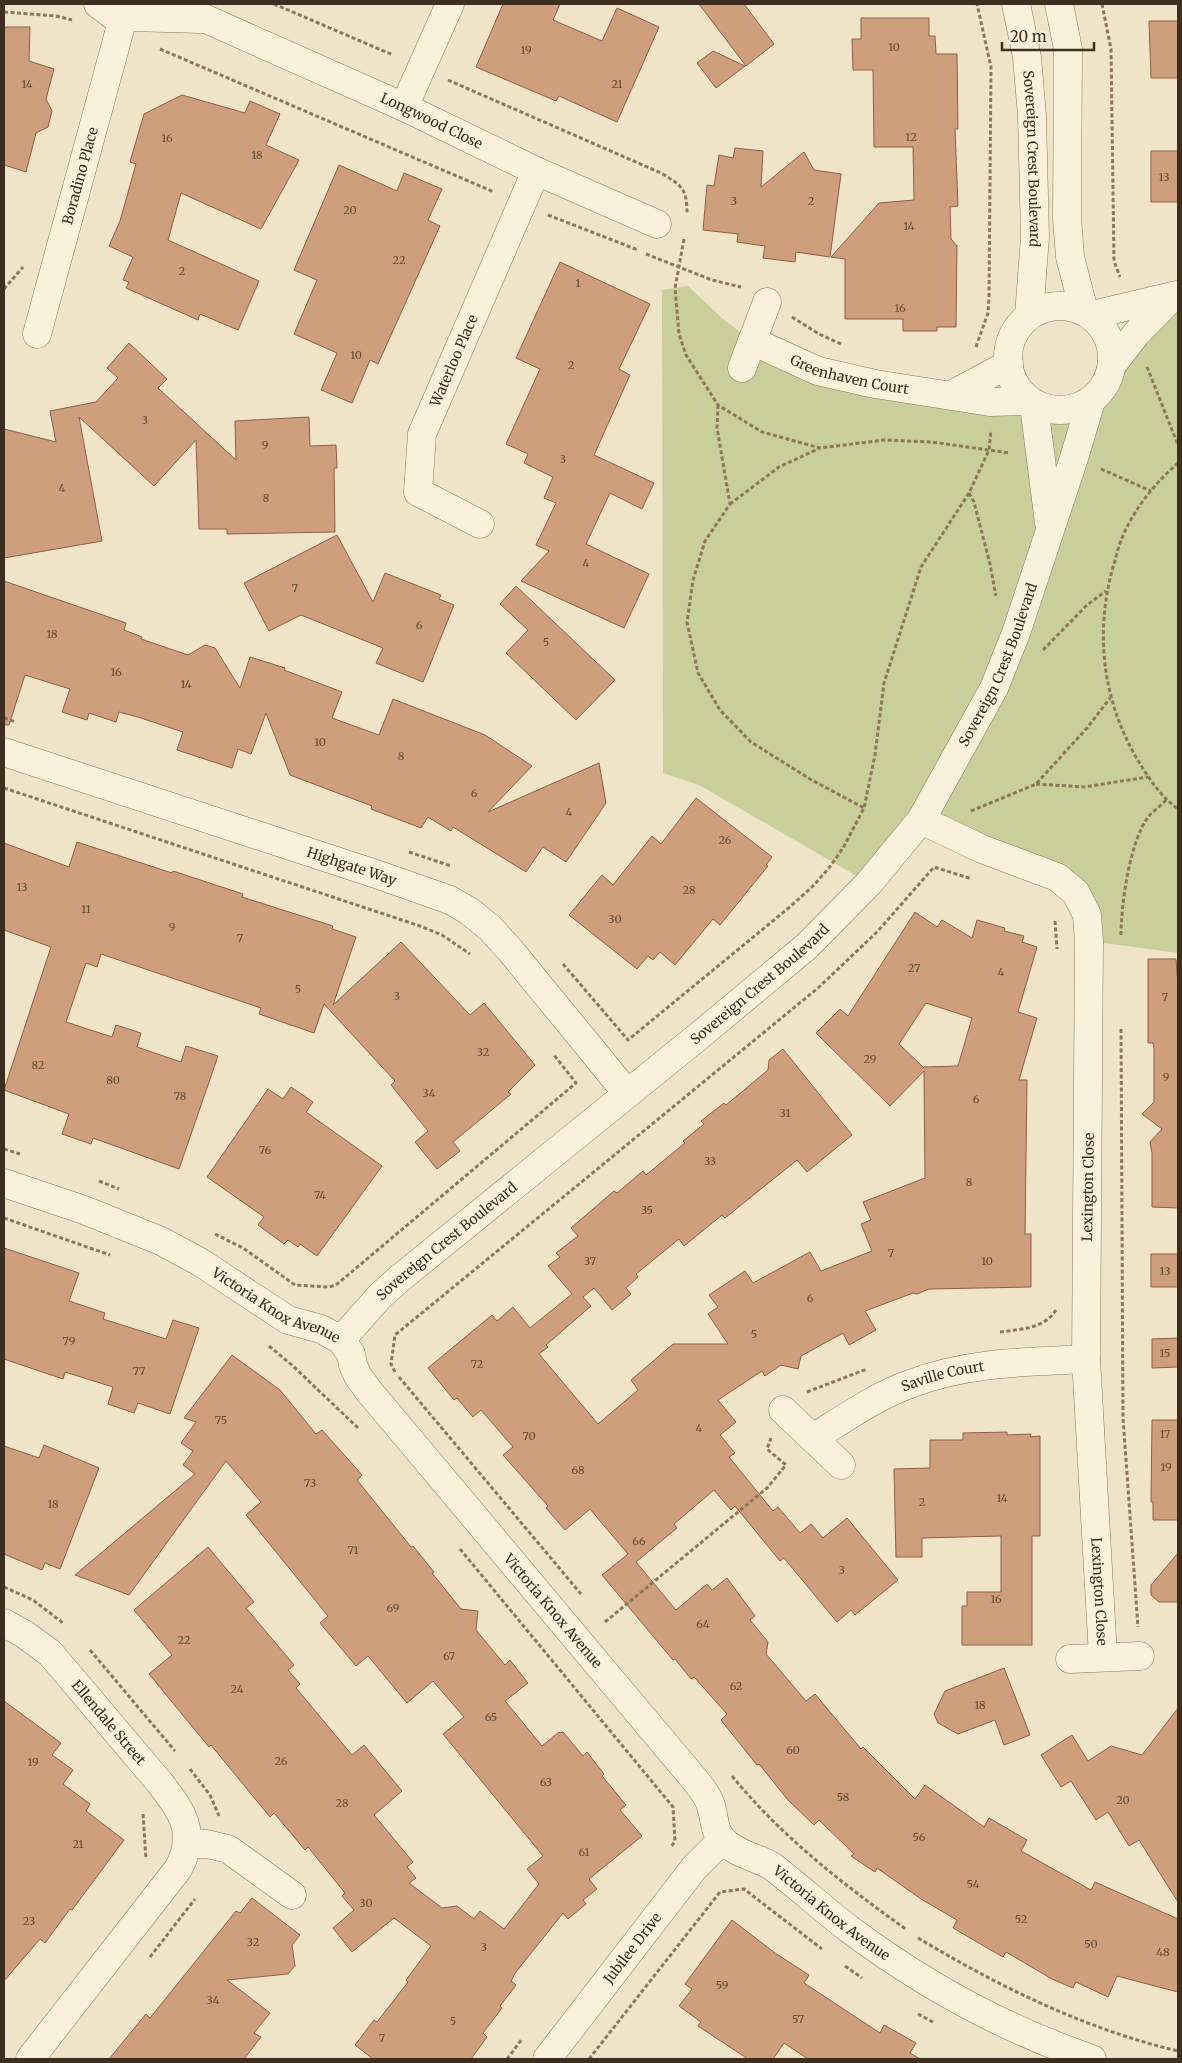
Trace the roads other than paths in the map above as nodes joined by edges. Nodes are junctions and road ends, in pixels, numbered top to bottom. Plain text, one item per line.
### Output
1 (176, 4) edge
2 (450, 4) edge
3 (1016, 4) edge
4 (1059, 4) edge
5 (90, 13) edge
6 (131, 13) edge
7 (206, 19) junction
8 (404, 107) junction
9 (536, 171) junction
10 (657, 224) dead end
11 (1175, 296) edge
12 (767, 302) road end
13 (1088, 313) junction
14 (1029, 315) junction
15 (37, 334) dead end
16 (752, 341) junction
17 (1009, 364) junction
18 (1112, 365) junction
19 (742, 368) dead end
20 (951, 394) junction
21 (1091, 401) junction
22 (1031, 403) junction
23 (480, 524) dead end
24 (1050, 529) junction
25 (4, 752) edge
26 (921, 820) junction
27 (627, 1092) junction
28 (4, 1183) edge
29 (341, 1340) junction
30 (1086, 1360) junction
31 (783, 1410) road end
32 (813, 1438) junction
33 (841, 1465) dead end
34 (4, 1623) edge
35 (1103, 1656) junction
36 (1140, 1656) road end
37 (1070, 1659) dead end
38 (722, 1840) junction
39 (188, 1844) junction
40 (292, 1896) dead end
41 (30, 2059) edge
42 (546, 2059) edge
43 (1092, 2059) edge

1 - 7 street, Longwood Close
2 - 8 street
3 - 14 street, Sovereign Crest Boulevard
4 - 13 street
5 - 6 street
6 - 7 street, Longwood Close
6 - 15 street, Boradino Place
7 - 8 street, Longwood Close
8 - 9 street, Longwood Close
9 - 10 street, Longwood Close
9 - 23 street, Waterloo Place
11 - 13 street
11 - 18 street
12 - 16 street
13 - 14 street
13 - 18 street
14 - 17 street
16 - 19 street
16 - 20 street, Greenhaven Court
17 - 20 street
17 - 22 street
18 - 21 street
20 - 22 street, Greenhaven Court
21 - 22 street
21 - 24 street, Sovereign Crest Boulevard
22 - 24 street, Sovereign Crest Boulevard
24 - 26 street, Sovereign Crest Boulevard
25 - 27 street, Highgate Way
26 - 27 street, Sovereign Crest Boulevard
26 - 30 street, Lexington Close
27 - 29 street, Sovereign Crest Boulevard
28 - 29 street, Victoria Knox Avenue
29 - 38 street, Victoria Knox Avenue
30 - 32 street, Saville Court
30 - 35 street, Lexington Close
31 - 32 street
32 - 33 street
34 - 39 street, Ellendale Street
35 - 36 street, Lexington Close
35 - 37 street, Lexington Close
38 - 42 street, Jubilee Drive
38 - 43 street, Victoria Knox Avenue
39 - 40 street
39 - 41 street

